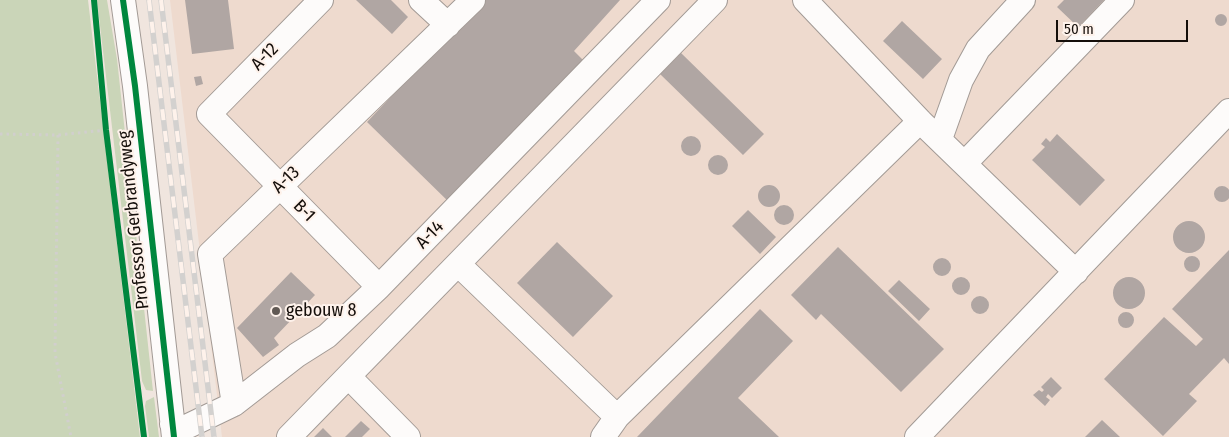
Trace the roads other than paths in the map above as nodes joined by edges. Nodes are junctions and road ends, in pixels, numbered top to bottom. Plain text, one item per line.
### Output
1 (123, 0) edge
2 (321, 0) edge
3 (421, 0) edge
4 (473, 0) edge
5 (658, 0) edge
6 (715, 0) edge
7 (805, 0) edge
8 (1023, 0) edge
9 (1122, 0) edge
10 (448, 25) junction
11 (1229, 111) edge
12 (209, 114) joint
13 (920, 121) junction
14 (940, 139) junction
15 (965, 163) junction
16 (279, 186) junction
17 (458, 264) junction
18 (1076, 272) junction
19 (379, 287) junction
20 (349, 377) junction
21 (234, 404) junction
22 (617, 417) junction
23 (173, 430) edge
24 (289, 437) edge
25 (408, 437) edge
26 (603, 437) edge
27 (917, 437) edge

1 - 23 street, Professor Gerbrandyweg
2 - 12 street, A-12
3 - 10 street
4 - 10 street, A-13
5 - 19 street, A-14
6 - 17 street
7 - 13 street
8 - 14 street
9 - 15 street
10 - 16 street, A-13
11 - 18 street
12 - 16 street, B-1
13 - 14 street
13 - 22 street
14 - 15 street
15 - 18 street
16 - 19 street, B-1
16 - 21 street, A-13
17 - 20 street
17 - 22 street
18 - 27 street
19 - 21 street, A-14
20 - 24 street
20 - 25 street
21 - 23 street, A-14
22 - 26 street

